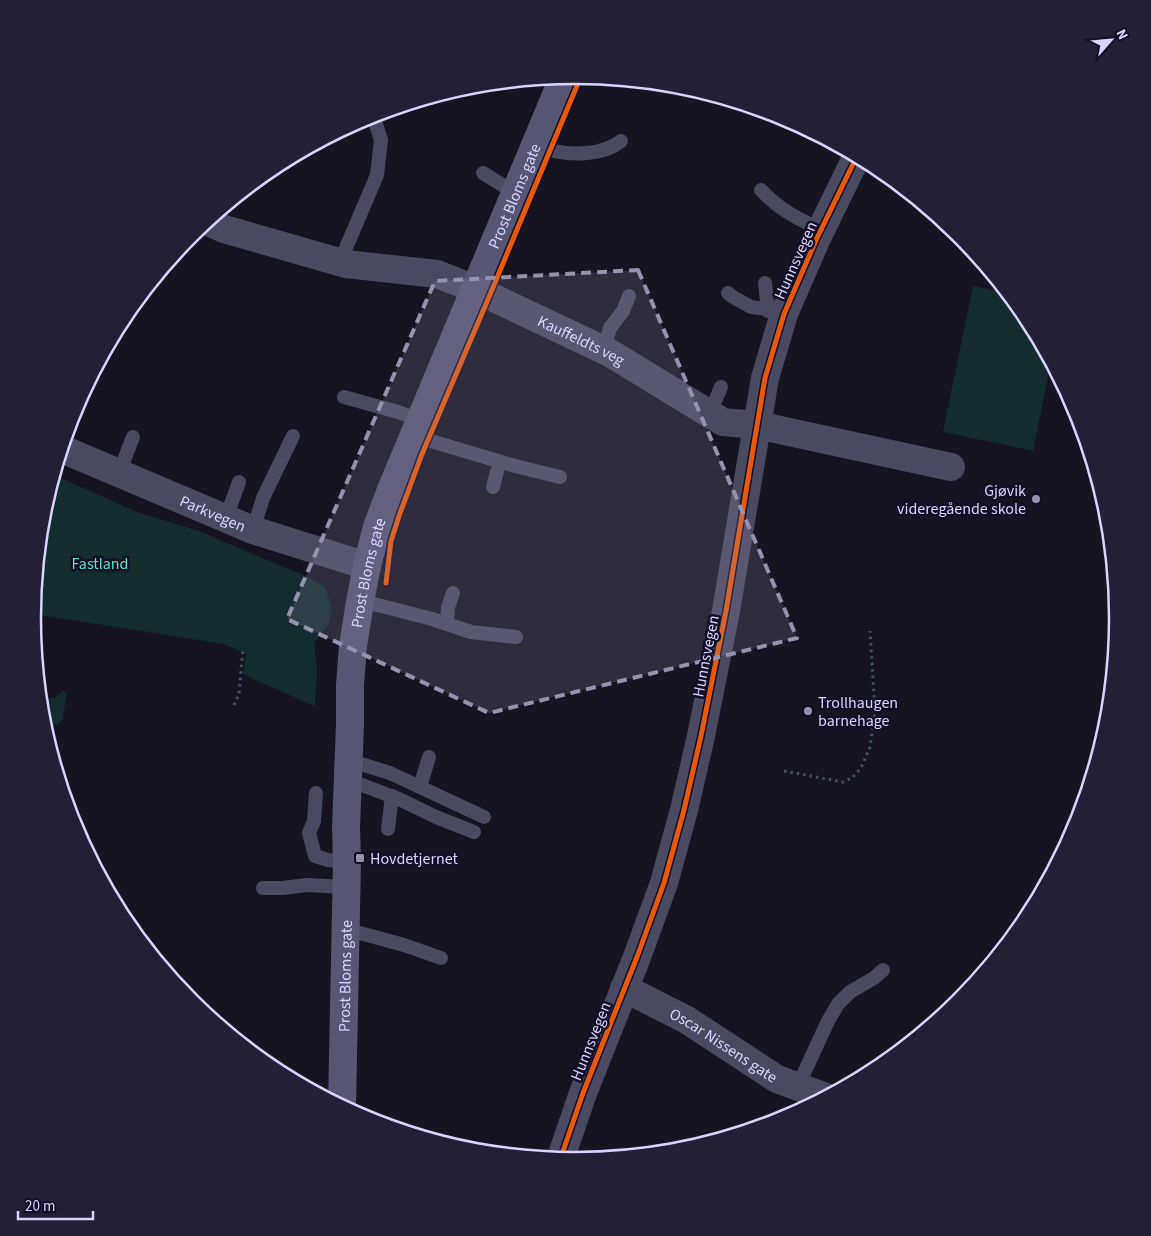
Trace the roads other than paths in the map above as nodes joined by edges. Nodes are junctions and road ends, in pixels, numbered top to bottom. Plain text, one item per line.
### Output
1 (560, 84) edge
2 (375, 122) edge
3 (621, 141) dead end
4 (536, 143) junction
5 (853, 162) edge
6 (483, 172) dead end
7 (761, 190) dead end
8 (514, 195) junction
9 (214, 224) edge
10 (822, 229) junction
11 (340, 262) junction
12 (765, 283) dead end
13 (475, 290) junction
14 (728, 293) dead end
15 (629, 296) dead end
16 (776, 315) junction
17 (604, 350) junction
18 (721, 387) dead end
19 (344, 397) dead end
20 (708, 413) junction
21 (757, 426) junction
22 (417, 428) junction
23 (293, 436) dead end
24 (133, 437) dead end
25 (68, 452) edge
26 (500, 462) junction
27 (951, 467) dead end
28 (119, 473) junction
29 (560, 478) dead end
30 (239, 482) dead end
31 (493, 487) dead end
32 (226, 518) junction
33 (253, 530) junction
34 (367, 566) junction
35 (453, 594) dead end
36 (360, 602) junction
37 (447, 624) junction
38 (516, 637) dead end
39 (430, 756) dead end
40 (348, 760) junction
41 (362, 785) dead end
42 (420, 787) junction
43 (316, 793) dead end
44 (392, 796) junction
45 (484, 817) dead end
46 (388, 829) dead end
47 (474, 832) dead end
48 (347, 874) junction
49 (263, 888) dead end
50 (345, 929) junction
51 (441, 958) dead end
52 (883, 970) dead end
53 (624, 988) junction
54 (798, 1086) junction
55 (818, 1094) edge
56 (342, 1098) edge
57 (563, 1152) edge

1 - 4 main road, Prost Bloms gate
2 - 11 lane
3 - 4 lane
4 - 8 main road, Prost Bloms gate
5 - 10 street, Hunnsvegen
6 - 8 lane
7 - 10 lane
8 - 13 main road, Prost Bloms gate
9 - 11 street, Kauffeldts veg
10 - 16 street, Hunnsvegen
11 - 13 street, Kauffeldts veg
12 - 16 lane
13 - 17 street, Kauffeldts veg
13 - 22 main road, Prost Bloms gate
14 - 16 lane
15 - 17 lane
16 - 21 street, Hunnsvegen
17 - 20 street, Kauffeldts veg
18 - 20 lane
19 - 22 lane
20 - 21 street, Kauffeldts veg
21 - 27 street, Kauffeldts veg
21 - 53 street, Hunnsvegen
22 - 26 lane
22 - 34 main road, Prost Bloms gate
23 - 33 lane
24 - 28 lane
25 - 28 street, Parkvegen
26 - 29 lane
26 - 31 lane
28 - 32 street, Parkvegen
30 - 32 lane
32 - 33 street, Parkvegen
33 - 34 street, Parkvegen
34 - 36 main road, Prost Bloms gate
35 - 37 lane
36 - 37 lane
36 - 40 main road, Prost Bloms gate
37 - 38 lane
39 - 42 lane
40 - 42 lane
40 - 48 main road, Prost Bloms gate
41 - 44 lane
42 - 45 lane
43 - 48 lane
44 - 46 lane
44 - 47 lane
48 - 49 lane
48 - 50 main road, Prost Bloms gate
50 - 51 lane
50 - 56 main road, Prost Bloms gate
52 - 54 lane
53 - 54 street, Oscar Nissens gate
53 - 57 street, Hunnsvegen
54 - 55 street, Oscar Nissens gate

